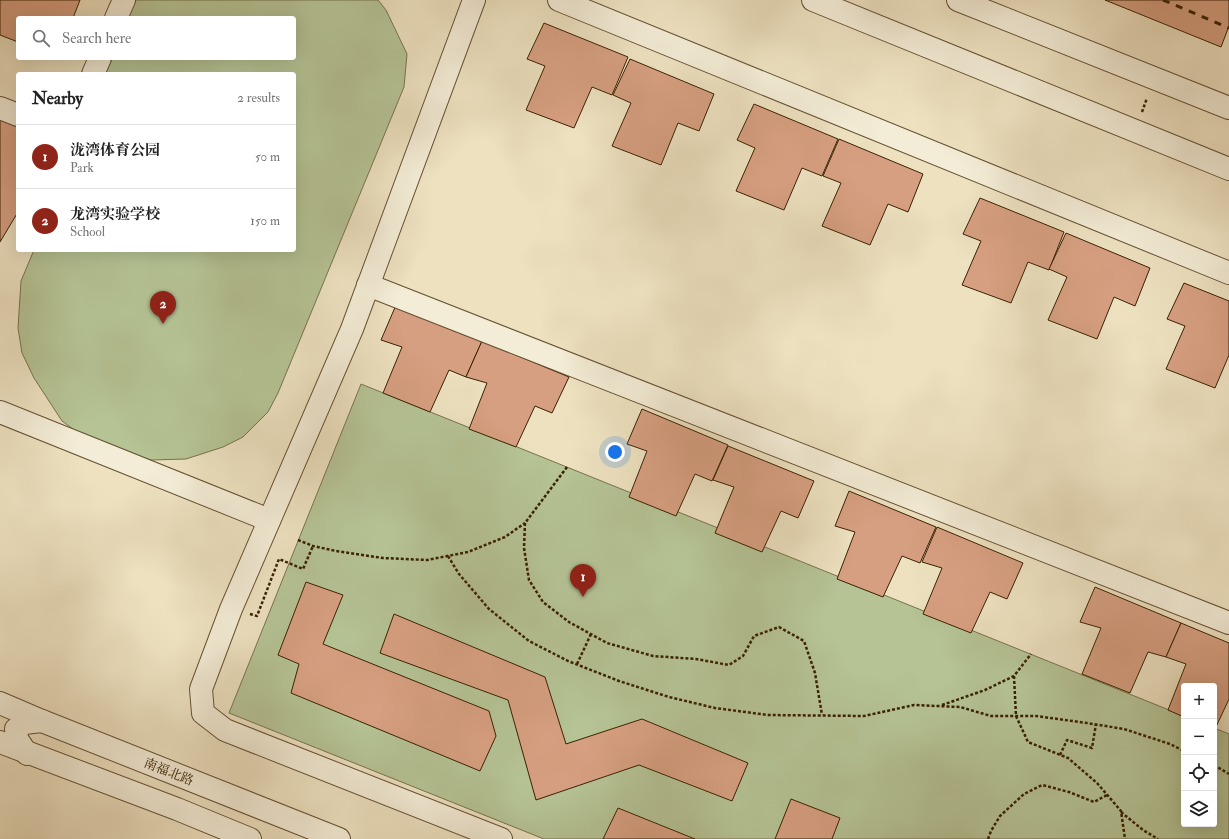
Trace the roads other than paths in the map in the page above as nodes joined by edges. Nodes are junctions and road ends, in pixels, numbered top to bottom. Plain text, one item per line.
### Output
1 (124, 0) edge
2 (474, 0) edge
3 (559, 0) edge
4 (813, 0) edge
5 (958, 0) edge
6 (117, 16) edge
7 (99, 60) edge
8 (94, 72) edge
9 (0, 108) edge
10 (1229, 108) edge
11 (16, 114) edge
12 (1229, 169) edge
13 (1229, 272) edge
14 (368, 285) junction
15 (0, 412) edge
16 (269, 520) junction
17 (1229, 623) edge
18 (0, 703) edge
19 (42, 721) junction
20 (0, 742) edge
21 (27, 754) junction
22 (250, 839) edge
23 (339, 839) edge
24 (501, 839) edge

1 - 6 street
2 - 14 street
3 - 13 street
4 - 12 street
5 - 10 street
7 - 8 street
9 - 11 street
14 - 16 street
14 - 17 street
15 - 16 street
16 - 24 street
18 - 19 street, 南福北路
19 - 21 street
19 - 23 street, 南福北路
20 - 21 street
21 - 22 street

